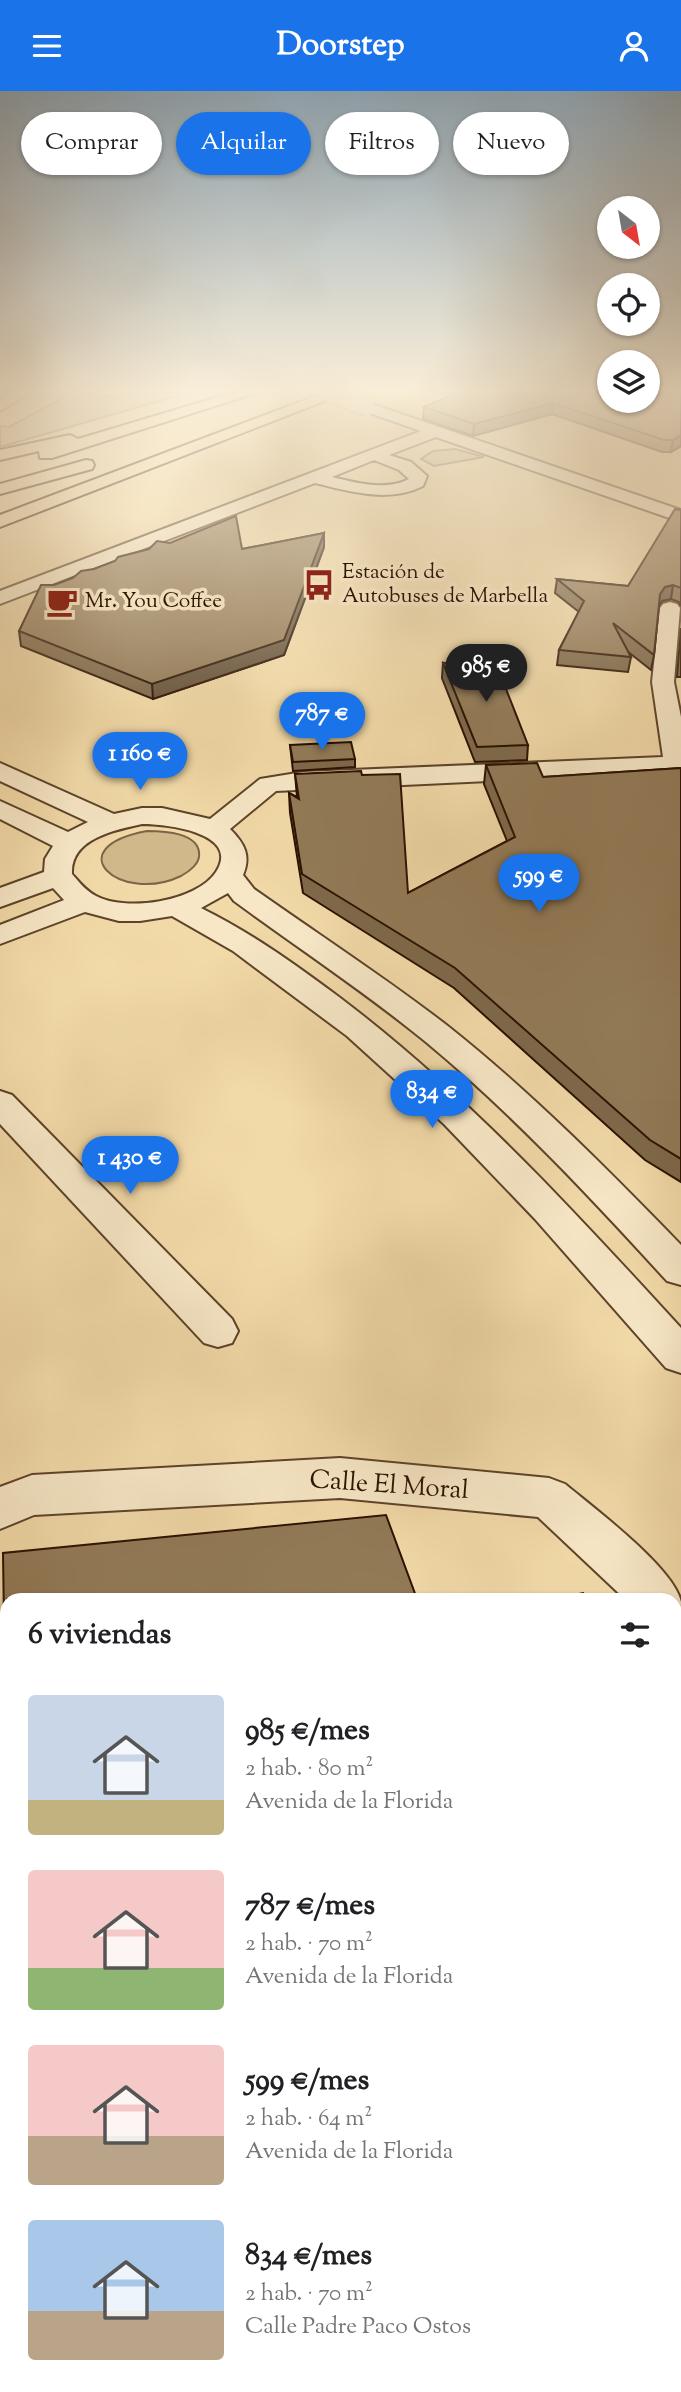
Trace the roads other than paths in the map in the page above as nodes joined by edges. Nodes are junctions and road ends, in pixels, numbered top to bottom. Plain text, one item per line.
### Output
1 (57, 499) edge
2 (260, 499) edge
3 (632, 499) edge
4 (681, 516) edge
5 (0, 521) edge
6 (0, 598) edge
7 (670, 608) edge
8 (679, 764) edge
9 (0, 771) edge
10 (0, 809) edge
11 (108, 822) junction
12 (214, 829) junction
13 (69, 843) junction
14 (228, 875) junction
15 (58, 876) junction
16 (0, 898) edge
17 (85, 902) junction
18 (176, 907) junction
19 (0, 935) edge
20 (0, 1103) edge
21 (681, 1270) edge
22 (218, 1331) dead end
23 (681, 1356) edge
24 (0, 1509) edge
25 (651, 1593) edge

1 - 5 highway
2 - 6 street
3 - 4 street
7 - 8 street
8 - 12 street
9 - 11 street
10 - 13 street
11 - 12 street
11 - 13 street
12 - 14 street
13 - 15 street
14 - 18 street
14 - 21 street
15 - 16 street
15 - 17 street
17 - 18 street
17 - 19 street
18 - 23 street
20 - 22 street
24 - 25 street, Calle El Moral

